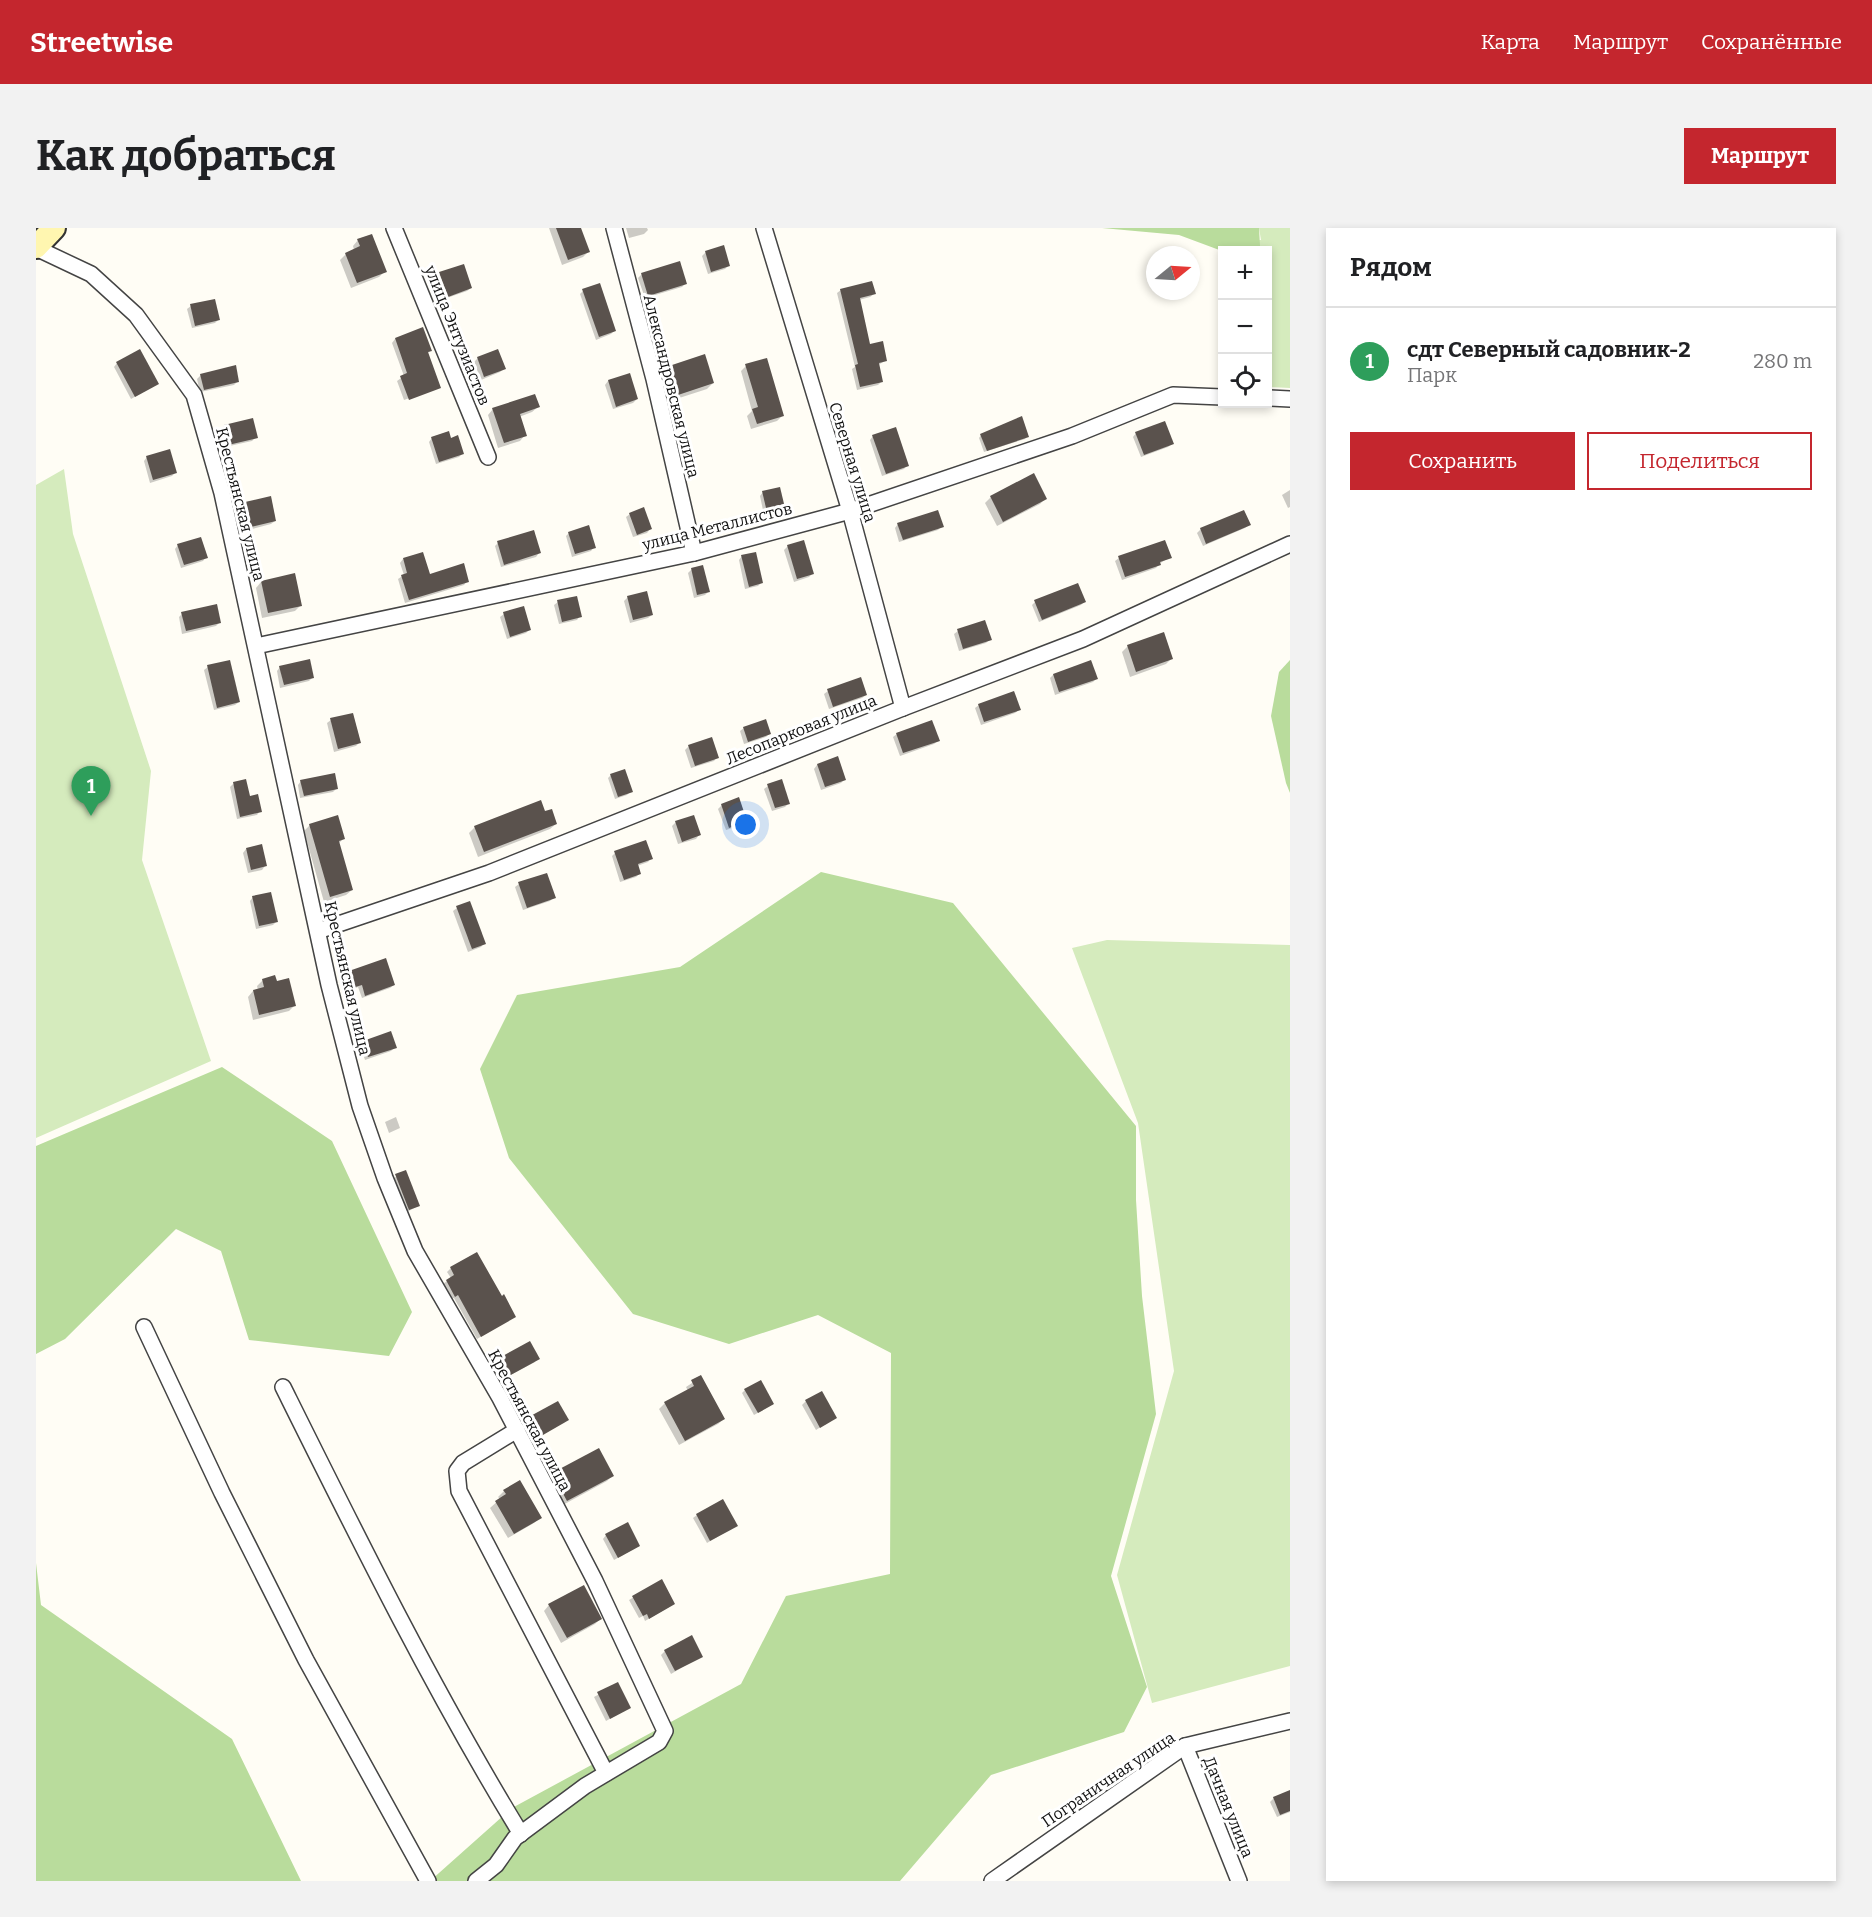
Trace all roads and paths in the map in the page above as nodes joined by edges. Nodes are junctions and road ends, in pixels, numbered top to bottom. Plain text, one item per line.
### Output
1 (54, 228) edge
2 (394, 228) edge
3 (614, 228) edge
4 (764, 228) edge
5 (36, 248) edge
6 (1218, 397) edge
7 (1272, 398) edge
8 (1290, 399) edge
9 (488, 457) dead end
10 (850, 511) junction
11 (1290, 544) edge
12 (694, 553) junction
13 (256, 646) junction
14 (903, 708) junction
15 (318, 931) junction
16 (144, 1327) dead end
17 (283, 1388) dead end
18 (517, 1430) junction
19 (1290, 1721) edge
20 (1185, 1746) junction
21 (606, 1773) junction
22 (521, 1834) junction
23 (428, 1881) edge
24 (476, 1881) edge
25 (992, 1881) edge
26 (1239, 1881) edge

1 - 5 main road
2 - 9 street, улица Энтузиастов
3 - 12 street, Александровская улица
4 - 10 street, Северная улица
5 - 13 street, Крестьянская улица
6 - 10 street, улица Металлистов
7 - 8 street
10 - 12 street, улица Металлистов
10 - 14 street, Северная улица
11 - 14 street, Лесопарковая улица
12 - 13 street, улица Металлистов
13 - 15 street, Крестьянская улица
14 - 15 street, Лесопарковая улица
15 - 18 street, Крестьянская улица
16 - 23 street
17 - 22 street
18 - 21 street, Крестьянская улица
18 - 21 street
19 - 20 street, Пограничная улица
20 - 25 street, Пограничная улица
20 - 26 street, Дачная улица
21 - 22 street
22 - 24 street

